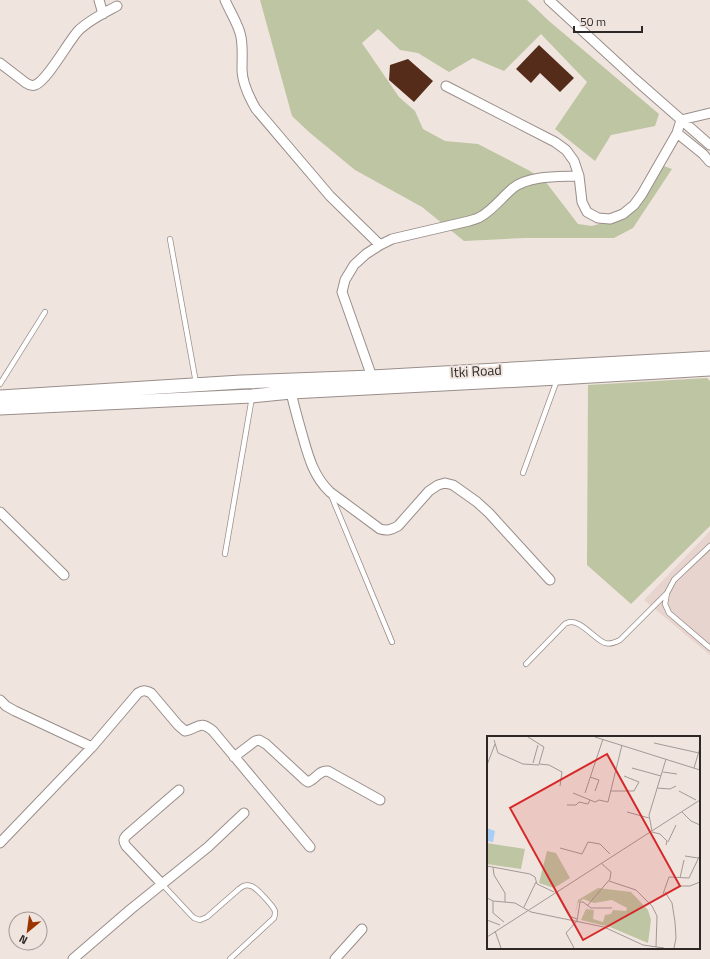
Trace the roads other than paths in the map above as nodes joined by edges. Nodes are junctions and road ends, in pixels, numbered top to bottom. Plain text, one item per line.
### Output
1 (99, 0) edge
2 (225, 0) edge
3 (549, 0) edge
4 (117, 6) dead end
5 (103, 14) junction
6 (0, 63) edge
7 (446, 86) dead end
8 (710, 113) edge
9 (681, 120) junction
10 (677, 132) junction
11 (710, 145) edge
12 (710, 162) edge
13 (579, 176) junction
14 (170, 239) dead end
15 (380, 245) junction
16 (45, 312) dead end
17 (710, 358) edge
18 (710, 369) edge
19 (372, 377) junction
20 (558, 378) junction
21 (0, 384) edge
22 (203, 384) junction
23 (291, 392) junction
24 (246, 396) junction
25 (0, 400) edge
26 (524, 473) dead end
27 (330, 492) junction
28 (0, 512) edge
29 (710, 546) edge
30 (225, 554) dead end
31 (64, 576) dead end
32 (550, 580) dead end
33 (667, 593) junction
34 (392, 642) dead end
35 (710, 648) edge
36 (526, 664) dead end
37 (0, 700) edge
38 (92, 747) junction
39 (234, 757) junction
40 (179, 790) dead end
41 (380, 800) dead end
42 (244, 813) dead end
43 (0, 843) edge
44 (310, 847) dead end
45 (162, 884) junction
46 (362, 929) dead end
47 (73, 959) edge
48 (230, 959) edge
49 (335, 959) edge

1 - 5 street
2 - 15 street
3 - 9 street
4 - 5 street
5 - 6 street
7 - 13 street
8 - 9 street
9 - 10 street
9 - 11 street
10 - 12 street
10 - 13 street
13 - 15 street
14 - 22 lane
15 - 19 street
16 - 21 lane
17 - 19 main road, Itki Road
18 - 20 main road
19 - 22 main road, Itki Road
20 - 23 main road
20 - 26 lane
22 - 25 main road, Itki Road
23 - 24 main road
23 - 27 street
24 - 25 main road
24 - 30 lane
27 - 32 street
27 - 34 lane
28 - 31 street
29 - 33 lane
33 - 35 lane
33 - 36 lane
37 - 38 street
38 - 39 street
38 - 43 street
39 - 41 street
39 - 44 street
40 - 45 street
42 - 45 street
45 - 47 street
45 - 48 lane
46 - 49 street

